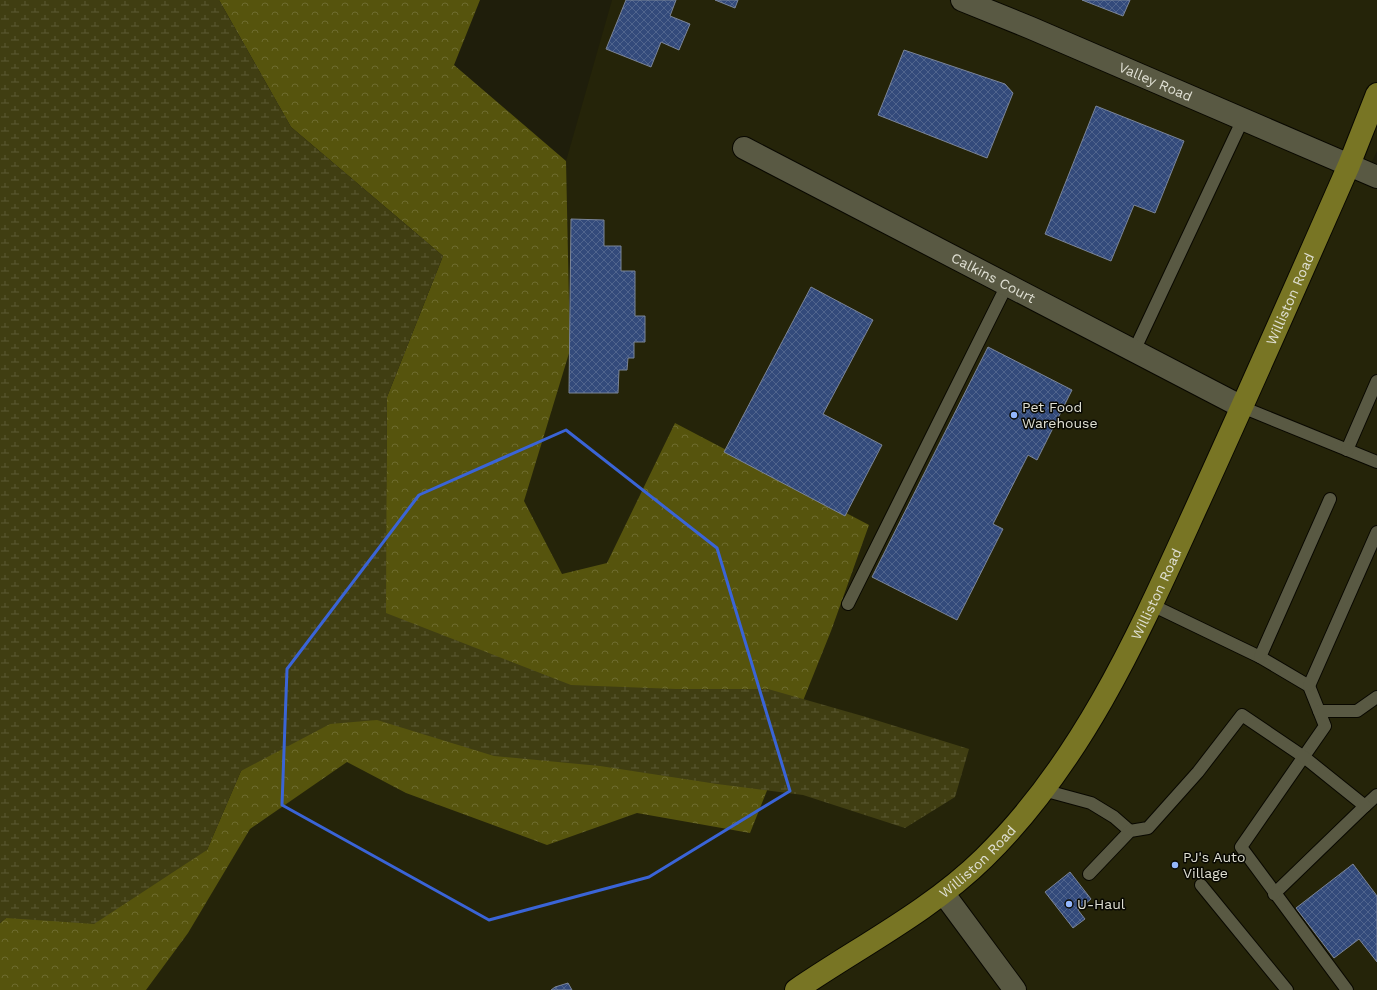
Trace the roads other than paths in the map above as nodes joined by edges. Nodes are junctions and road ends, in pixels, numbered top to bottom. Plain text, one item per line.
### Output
1 (962, 0) edge
2 (1377, 94) edge
3 (1243, 119) junction
4 (744, 148) dead end
5 (1349, 165) junction
6 (1377, 177) edge
7 (1007, 285) junction
8 (1134, 351) junction
9 (1377, 381) edge
10 (1242, 407) junction
11 (1347, 450) junction
12 (1377, 462) edge
13 (1330, 499) dead end
14 (1377, 532) edge
15 (848, 604) dead end
16 (1152, 605) junction
17 (1260, 657) junction
18 (1309, 686) junction
19 (1377, 697) edge
20 (1319, 711) junction
21 (1304, 757) junction
22 (1043, 790) junction
23 (1377, 795) edge
24 (1365, 806) junction
25 (1130, 831) junction
26 (1089, 874) dead end
27 (1201, 885) dead end
28 (944, 894) junction
29 (1274, 894) junction
30 (1012, 989) edge
31 (796, 990) edge
32 (1287, 990) edge
33 (1347, 990) edge

1 - 3 street, Valley Road
2 - 5 main road, Williston Road
3 - 5 street, Valley Road
3 - 8 lane
4 - 7 street, Calkins Court
5 - 6 street, Valley Road
5 - 10 main road, Williston Road
7 - 8 street, Calkins Court
7 - 15 lane
8 - 10 street, Calkins Court
9 - 11 lane
10 - 11 lane
10 - 16 main road, Williston Road
11 - 12 lane
13 - 17 lane
14 - 18 lane
16 - 17 lane
16 - 22 main road, Williston Road
17 - 18 lane
18 - 20 lane
19 - 20 lane
20 - 21 lane
21 - 24 lane
21 - 25 lane
21 - 29 lane
22 - 25 lane
22 - 28 main road, Williston Road
23 - 24 lane
24 - 29 lane
25 - 26 lane
27 - 32 lane
28 - 30 street
28 - 31 main road, Williston Road
29 - 33 lane

